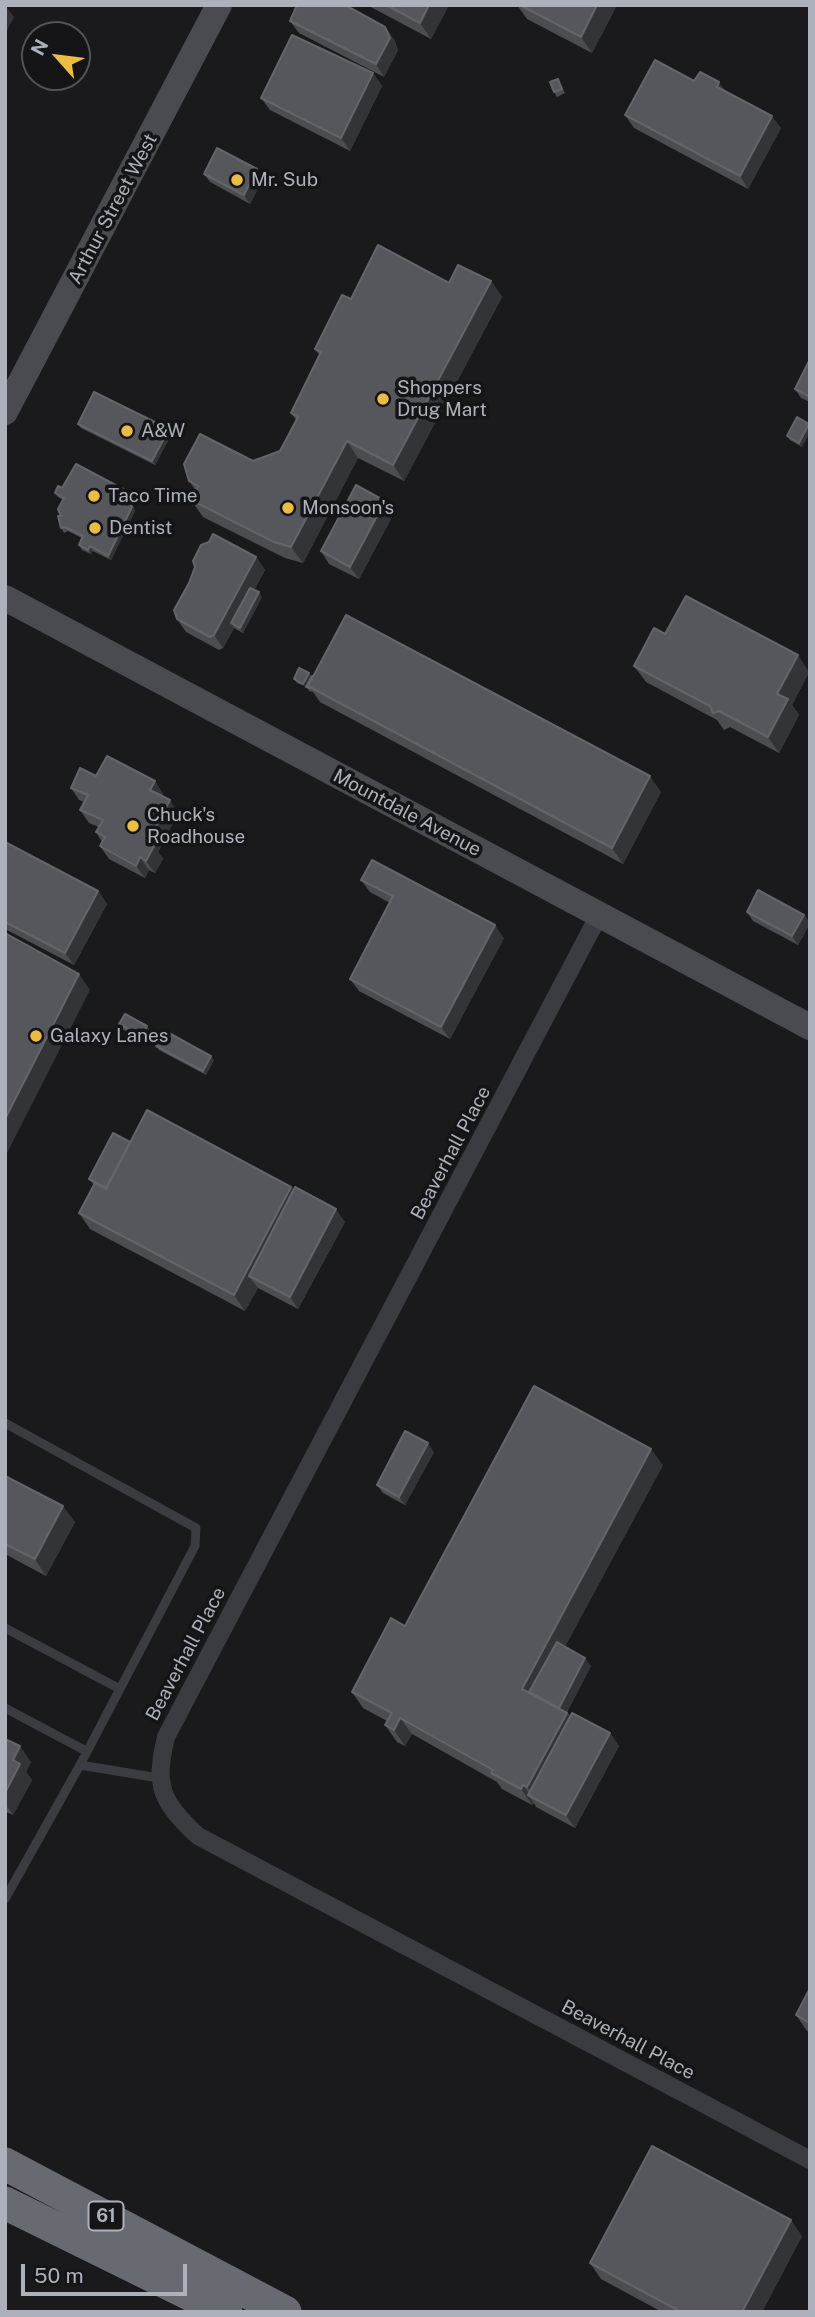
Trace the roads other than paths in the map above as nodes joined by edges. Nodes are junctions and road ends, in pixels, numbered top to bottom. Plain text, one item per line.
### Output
1 (219, 5) edge
2 (5, 412) edge
3 (5, 598) edge
4 (599, 915) junction
5 (810, 1027) edge
6 (5, 1423) edge
7 (5, 1628) edge
8 (120, 1689) junction
9 (5, 1708) edge
10 (86, 1751) junction
11 (80, 1765) junction
12 (159, 1778) junction
13 (5, 1899) edge
14 (810, 2160) edge
15 (5, 2164) edge
16 (5, 2203) edge
17 (226, 2312) edge
18 (285, 2312) edge

1 - 2 street, Arthur Street West
3 - 4 street, Mountdale Avenue
4 - 5 street, Mountdale Avenue
4 - 12 street, Beaverhall Place
6 - 8 lane
7 - 8 lane
8 - 10 lane
9 - 10 lane
10 - 11 lane
11 - 12 lane
11 - 13 lane
12 - 14 street, Beaverhall Place
15 - 18 highway, 61
16 - 17 highway, 61

